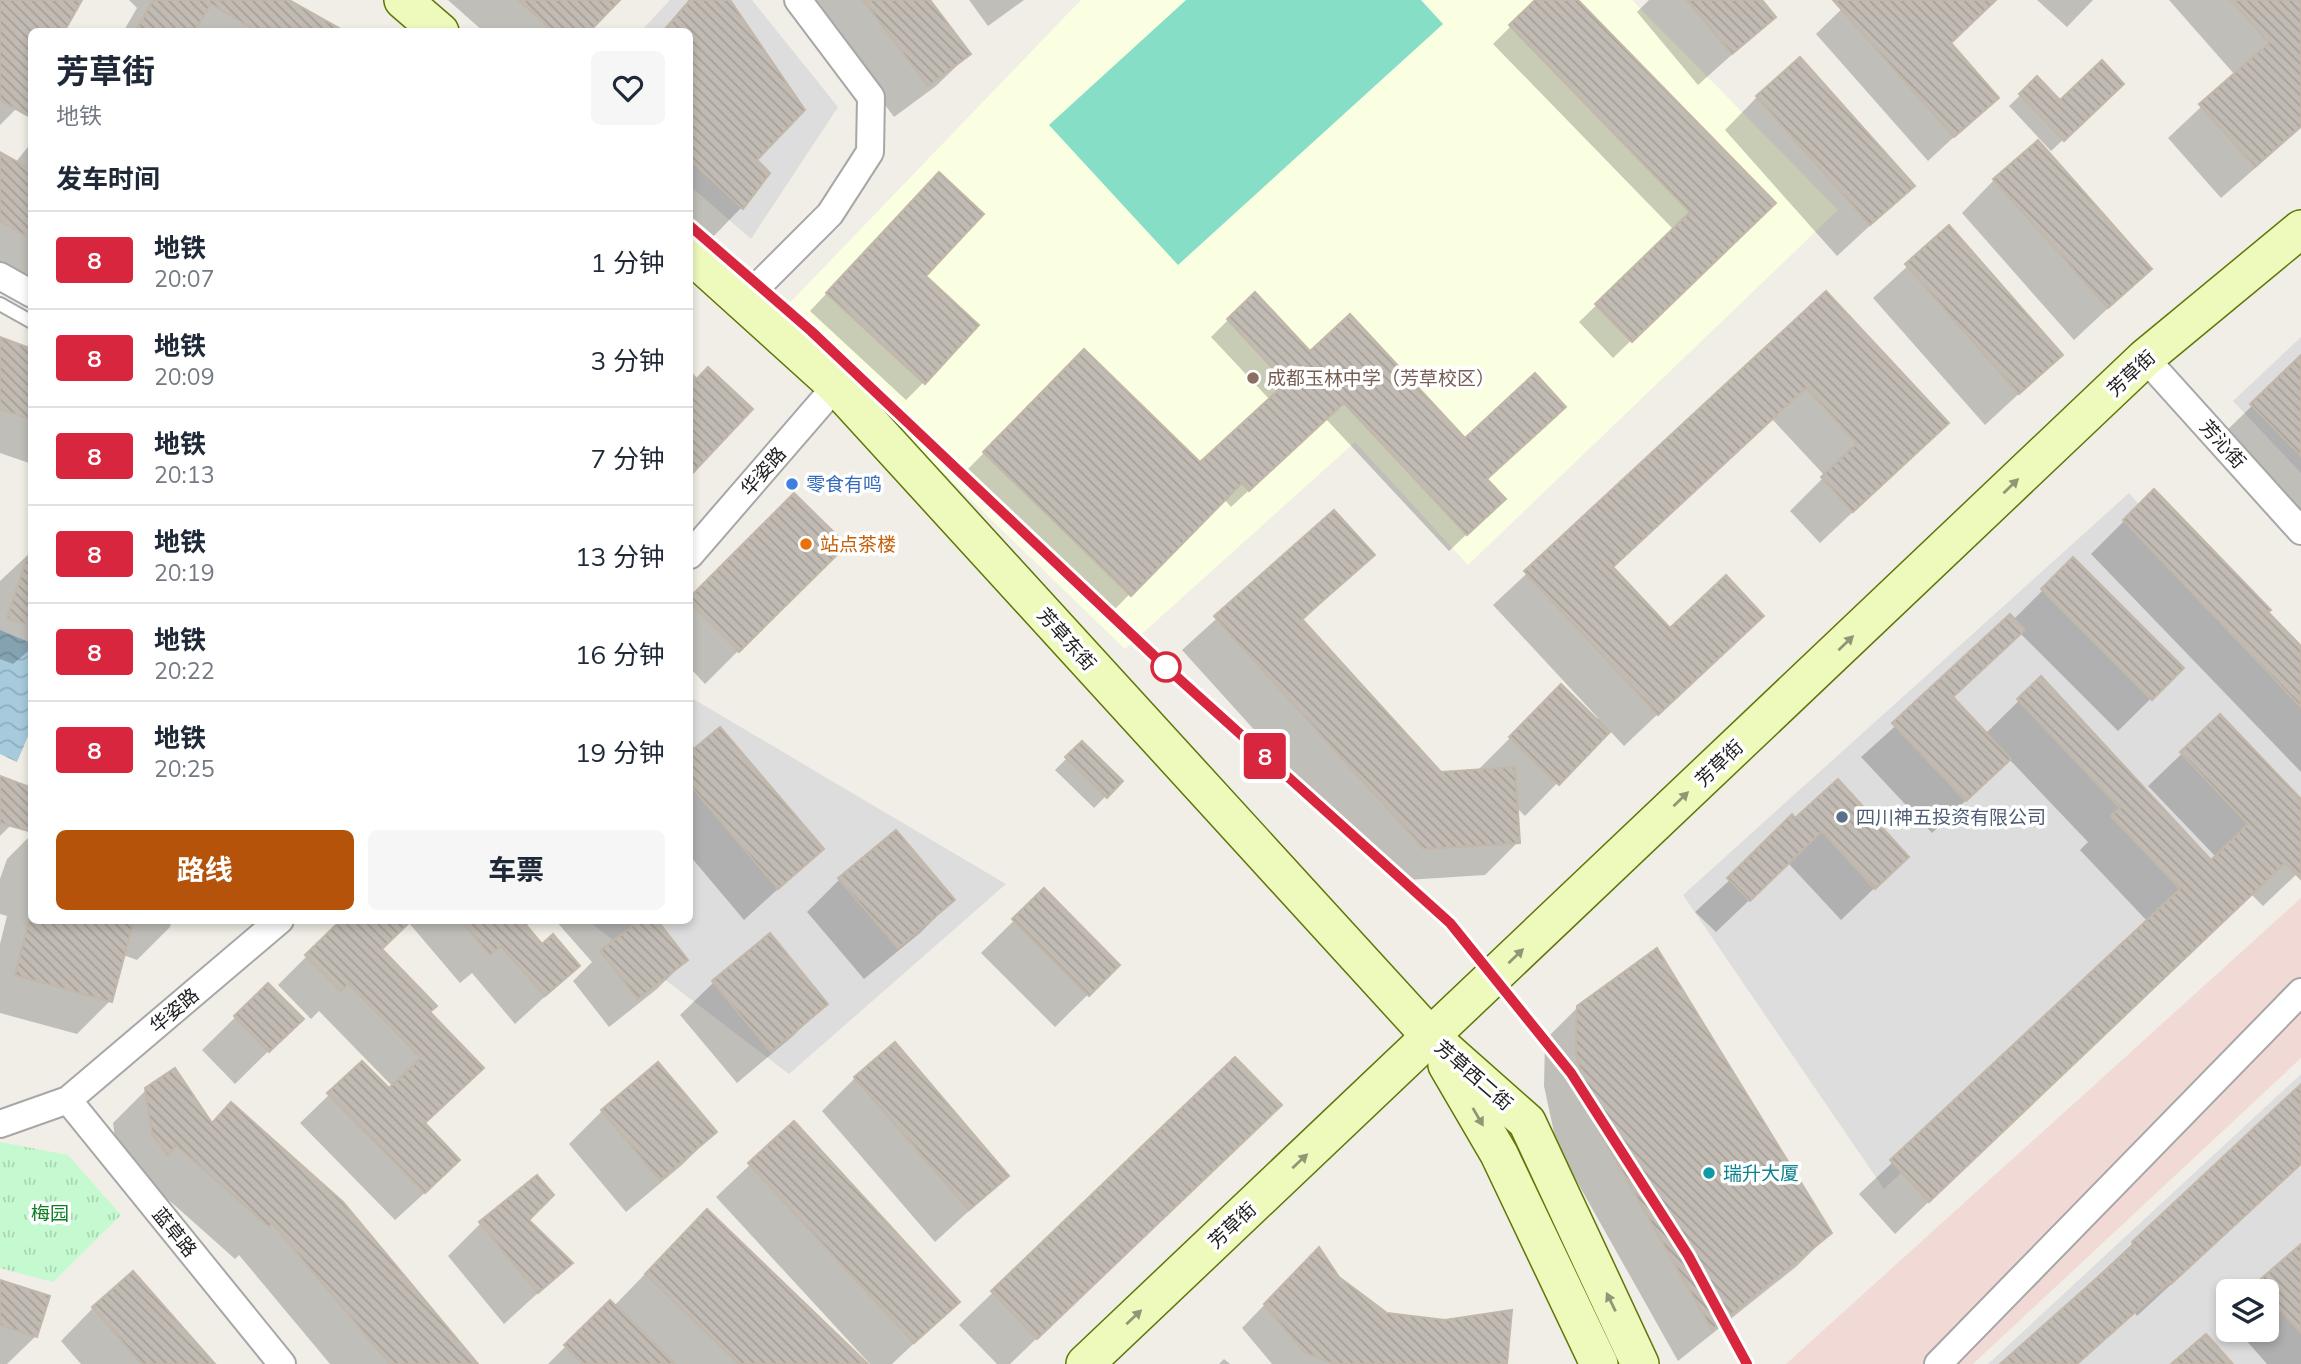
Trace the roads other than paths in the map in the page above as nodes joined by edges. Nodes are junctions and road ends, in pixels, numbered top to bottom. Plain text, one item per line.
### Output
1 (403, 0) edge
2 (798, 0) edge
3 (435, 28) edge
4 (2301, 229) edge
5 (693, 257) edge
6 (0, 276) edge
7 (28, 291) edge
8 (742, 302) junction
9 (0, 304) edge
10 (28, 320) edge
11 (2145, 358) junction
12 (836, 386) junction
13 (2301, 531) edge
14 (693, 552) edge
15 (275, 924) edge
16 (2301, 992) edge
17 (1431, 1037) junction
18 (68, 1100) junction
19 (0, 1124) edge
20 (282, 1364) edge
21 (1085, 1364) edge
22 (1599, 1364) edge
23 (1640, 1364) edge
24 (1938, 1364) edge

1 - 3 main road
2 - 8 street
4 - 11 main road, 芳草街
5 - 8 main road, 芳草东街
6 - 7 street
8 - 12 main road, 芳草东街
9 - 10 lane
11 - 13 street, 芳沁街
17 -> 11 main road, 芳草街
12 - 14 street, 华姿路
12 - 17 main road, 芳草东街
15 - 18 street, 华姿路
16 - 24 street
21 -> 17 main road, 芳草街
17 -> 22 main road, 芳草西二街
23 -> 17 main road, 芳草西二街
18 - 19 street
18 - 20 street, 蓝草路

